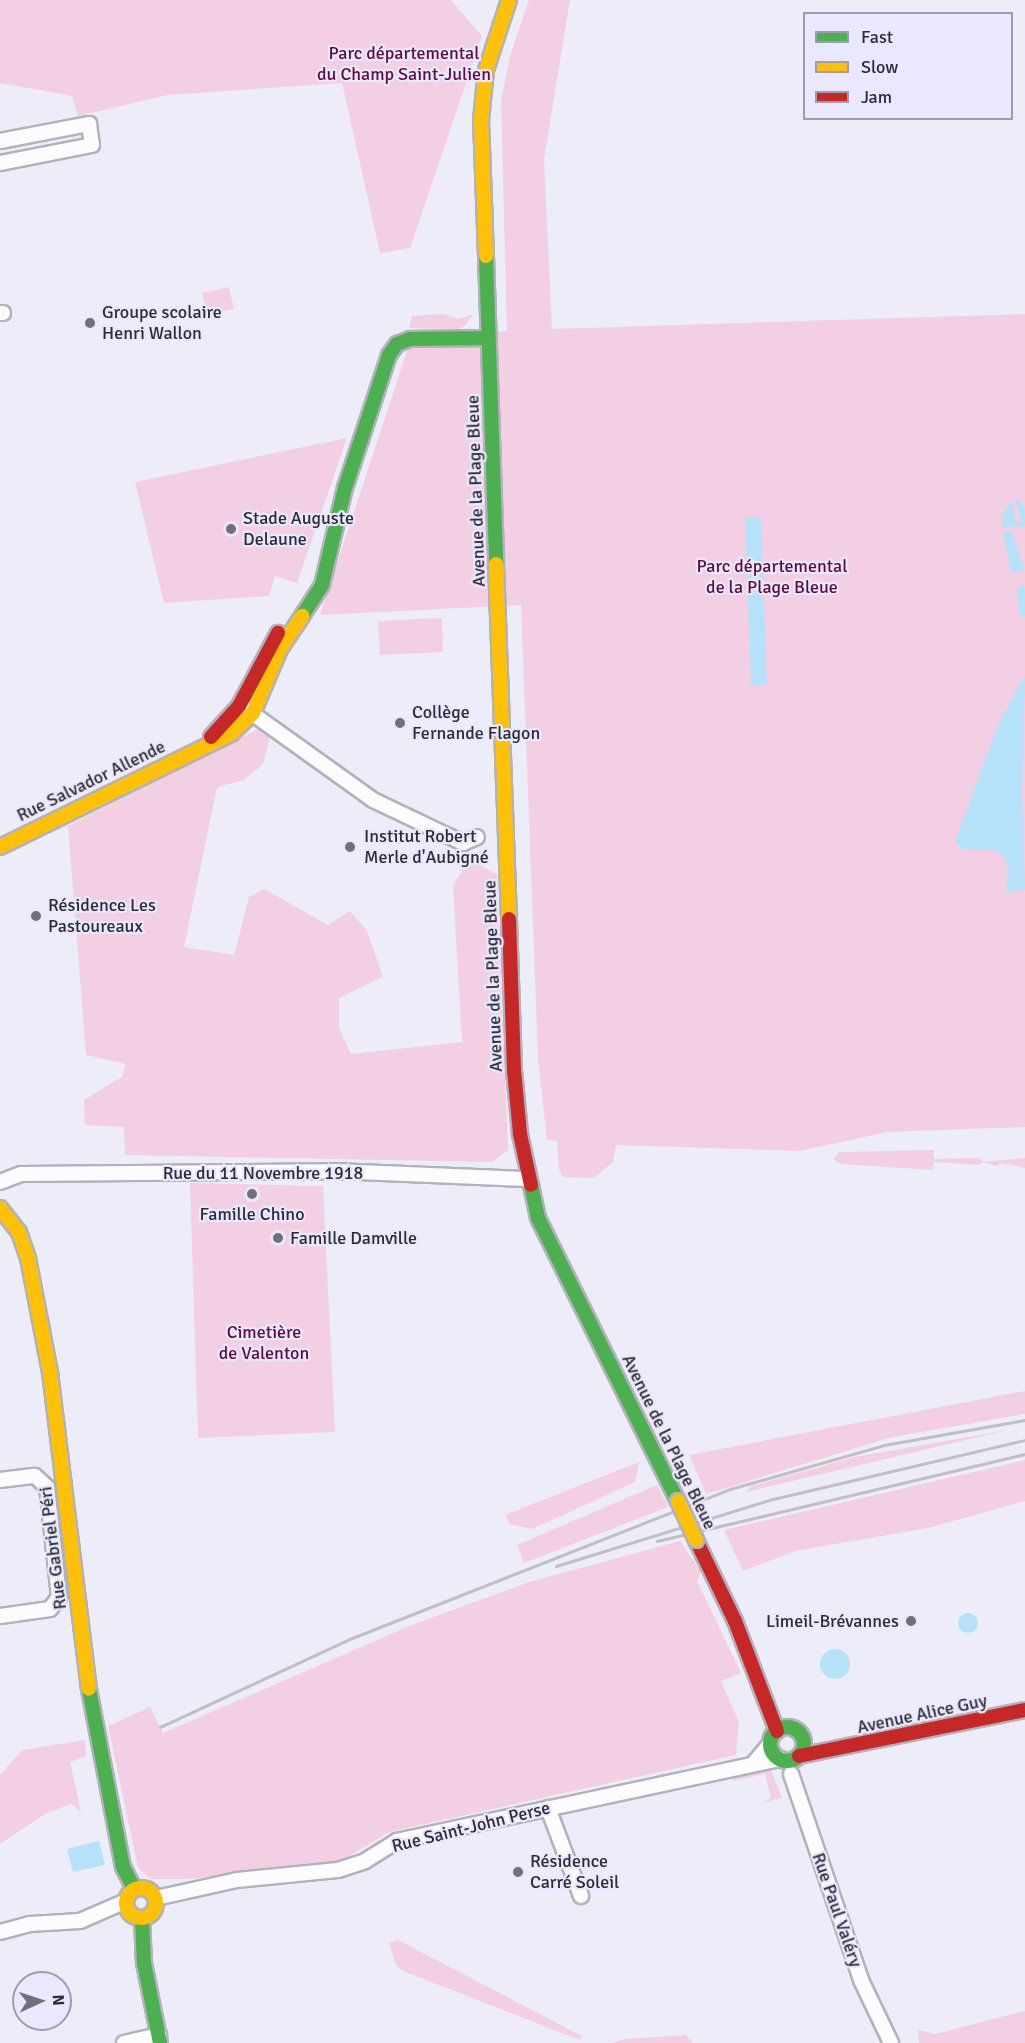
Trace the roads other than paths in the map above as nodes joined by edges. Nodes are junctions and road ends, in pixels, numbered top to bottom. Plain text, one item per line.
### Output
1 (509, 0) edge
2 (0, 141) edge
3 (0, 163) edge
4 (488, 338) junction
5 (327, 553) junction
6 (239, 706) junction
7 (253, 713) junction
8 (199, 748) junction
9 (477, 837) dead end
10 (0, 847) edge
11 (528, 1179) junction
12 (0, 1182) edge
13 (0, 1208) edge
14 (0, 1480) edge
15 (70, 1539) junction
16 (54, 1541) junction
17 (0, 1616) edge
18 (1025, 1710) edge
19 (781, 1729) junction
20 (803, 1738) junction
21 (770, 1744) junction
22 (826, 1748) junction
23 (789, 1759) junction
24 (754, 1763) junction
25 (548, 1808) junction
26 (130, 1895) junction
27 (581, 1896) dead end
28 (156, 1898) junction
29 (142, 1918) junction
30 (0, 1932) edge
31 (159, 2039) edge
32 (124, 2043) edge
33 (891, 2043) edge

1 - 4 main road, Avenue de la Plage Bleue
2 - 3 street
4 - 5 main road, Rue Salvador Allende
4 - 11 main road, Avenue de la Plage Bleue
5 - 6 main road, Rue Salvador Allende
5 - 7 main road, Rue Salvador Allende
6 - 7 street
6 - 8 main road, Rue Salvador Allende
7 - 8 main road, Rue Salvador Allende
7 - 9 street
8 - 10 main road, Rue Salvador Allende
11 - 12 street, Rue du 11 Novembre 1918
11 - 19 main road, Avenue de la Plage Bleue, bridge
13 - 15 main road, Rue Gabriel Péri
14 - 16 street
15 - 16 street
15 - 26 main road, Rue Gabriel Péri
16 - 17 street
18 - 22 main road, Avenue Alice Guy
19 - 20 main road, Avenue Alice Guy
19 - 21 main road
20 - 22 main road, Avenue Alice Guy
20 - 23 main road
21 - 23 main road
21 - 24 street
22 - 23 main road, Avenue Alice Guy
23 - 24 street, Rue Saint-John Perse
23 - 33 street, Rue Paul Valéry
24 - 25 street, Rue Saint-John Perse
25 - 27 street
25 - 28 street, Rue Saint-John Perse
26 - 28 main road
26 - 29 main road
26 - 30 street
28 - 29 main road
29 - 31 main road
31 - 32 street

